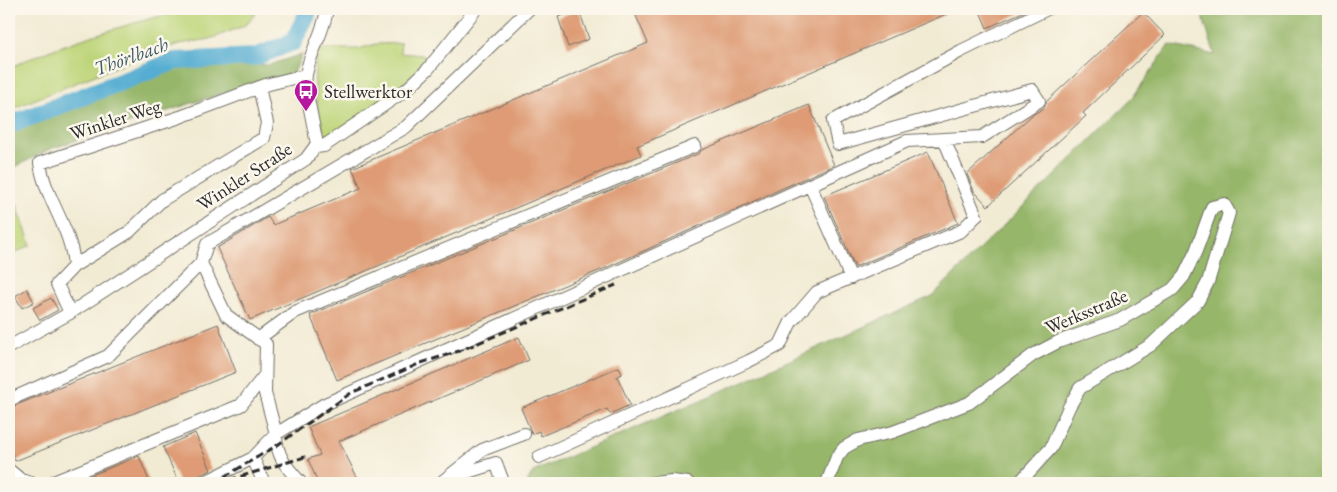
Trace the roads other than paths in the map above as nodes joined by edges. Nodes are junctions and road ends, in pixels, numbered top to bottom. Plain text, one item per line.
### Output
1 (327, 9) edge
2 (476, 9) edge
3 (529, 9) edge
4 (1047, 9) edge
5 (305, 76) junction
6 (259, 87) junction
7 (944, 139) junction
8 (695, 146) dead end
9 (316, 148) junction
10 (810, 185) junction
11 (201, 263) junction
12 (74, 266) junction
13 (851, 278) junction
14 (70, 313) junction
15 (258, 338) junction
16 (9, 347) edge
17 (265, 375) junction
18 (9, 400) edge
19 (276, 434) junction
20 (524, 434) dead end
21 (539, 457) dead end
22 (253, 458) junction
23 (9, 470) edge
24 (440, 482) edge
25 (31, 483) edge
26 (51, 483) edge
27 (202, 483) edge
28 (264, 483) edge
29 (301, 483) edge
30 (498, 483) edge
31 (653, 483) edge
32 (688, 483) edge
33 (827, 483) edge
34 (1019, 483) edge

1 - 5 street, Winkler Straße
2 - 9 street
3 - 11 street
4 - 7 street
5 - 6 street, Winkler Weg
5 - 9 street, Winkler Straße
6 - 12 street, Winkler Straße
6 - 12 street, Winkler Weg
7 - 10 street
7 - 13 street
8 - 15 street
9 - 14 street, Winkler Straße
10 - 13 street
10 - 19 street
11 - 15 street
11 - 18 street
12 - 14 street, Winkler Straße
13 - 21 street
14 - 16 street, Winkler Straße
15 - 17 street
17 - 19 street
17 - 26 street
19 - 22 street
19 - 29 street
20 - 24 street
22 - 27 street
22 - 28 street
23 - 25 street
24 - 30 street
31 - 32 street
33 - 34 street, Werksstraße

